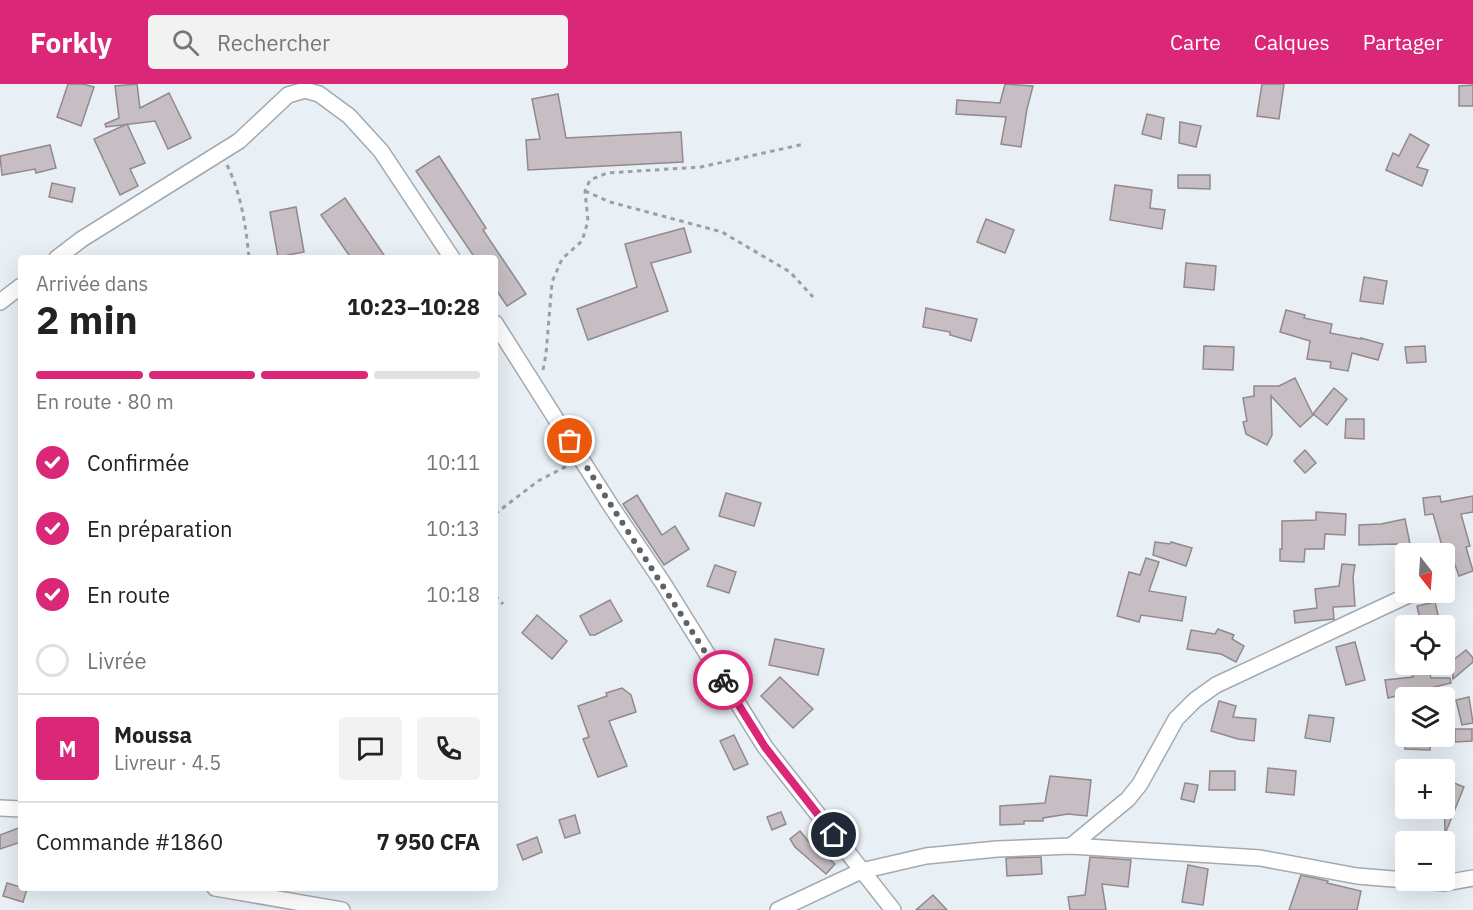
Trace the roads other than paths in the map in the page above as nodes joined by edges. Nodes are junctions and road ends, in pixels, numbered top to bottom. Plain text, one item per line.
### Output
1 (286, 89) edge
2 (61, 255) edge
3 (450, 255) edge
4 (18, 288) edge
5 (0, 302) edge
6 (498, 328) edge
7 (1395, 601) edge
8 (0, 807) edge
9 (18, 809) edge
10 (1071, 846) junction
11 (861, 871) junction
12 (1473, 878) edge
13 (1395, 879) edge
14 (1455, 882) edge
15 (232, 891) edge
16 (342, 910) edge
17 (777, 910) edge
18 (893, 910) edge

1 - 2 street
1 - 3 street
4 - 5 street
6 - 11 street
7 - 10 street
8 - 9 street
10 - 11 street
10 - 13 street
11 - 17 street
11 - 18 street
12 - 14 street
15 - 16 street

